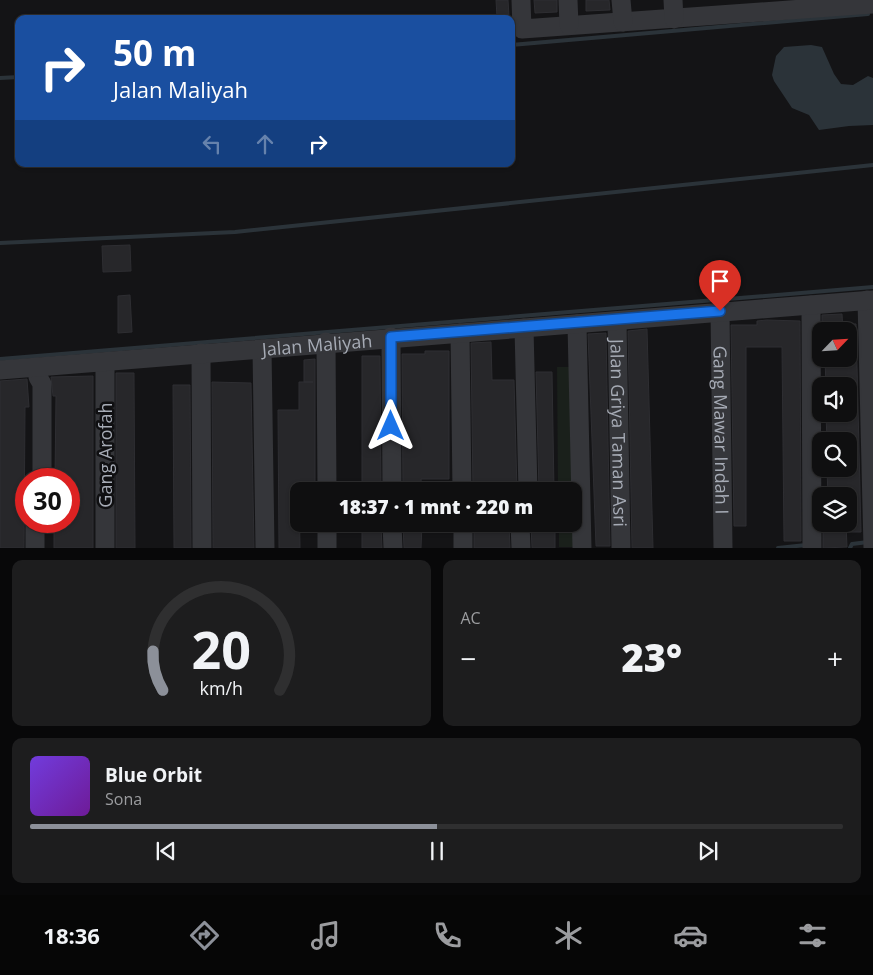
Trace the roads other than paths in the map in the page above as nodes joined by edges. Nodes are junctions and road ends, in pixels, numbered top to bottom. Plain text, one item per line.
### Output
1 (521, 0) edge
2 (568, 0) edge
3 (621, 0) edge
4 (826, 4) edge
5 (873, 4) edge
6 (773, 6) edge
7 (723, 7) edge
8 (674, 9) edge
9 (623, 22) junction
10 (569, 25) junction
11 (868, 305) edge
12 (811, 310) junction
13 (721, 316) junction
14 (617, 326) junction
15 (577, 329) junction
16 (520, 334) junction
17 (460, 338) junction
18 (326, 342) junction
19 (391, 342) junction
20 (263, 354) junction
21 (201, 359) junction
22 (105, 367) junction
23 (0, 370) edge
24 (38, 373) junction
25 (35, 468) edge
26 (42, 468) edge
27 (327, 482) edge
28 (392, 482) edge
29 (462, 482) edge
30 (520, 482) edge
31 (528, 482) edge
32 (327, 532) edge
33 (392, 532) edge
34 (462, 532) edge
35 (520, 532) edge
36 (528, 532) edge
37 (35, 533) edge
38 (42, 533) edge
39 (872, 540) edge
40 (812, 542) edge
41 (35, 548) edge
42 (42, 548) edge
43 (105, 548) edge
44 (202, 548) edge
45 (265, 548) edge
46 (327, 548) edge
47 (393, 548) edge
48 (463, 548) edge
49 (521, 548) edge
50 (529, 548) edge
51 (582, 548) edge
52 (621, 548) edge
53 (724, 548) edge

1 - 10 street
2 - 10 street
3 - 9 street
4 - 5 street
4 - 6 street
6 - 7 street
7 - 8 street
8 - 9 street
9 - 10 street
11 - 12 street, Jalan Maliyah
11 - 39 street
12 - 13 street, Jalan Maliyah
12 - 40 street
13 - 14 street, Jalan Maliyah
13 - 53 street, Gang Mawar Indah I
14 - 15 street, Jalan Maliyah
14 - 52 street, Jalan Griya Taman Asri
15 - 16 street, Jalan Maliyah
15 - 51 street
16 - 17 street, Jalan Maliyah
16 - 30 street
16 - 31 street
17 - 19 street, Jalan Maliyah
17 - 29 street
18 - 19 street, Jalan Maliyah
18 - 20 street, Jalan Maliyah
18 - 27 street
19 - 28 street
20 - 21 street, Jalan Maliyah
20 - 45 street
21 - 22 street, Jalan Maliyah
21 - 44 street
22 - 24 street, Jalan Maliyah
22 - 43 street, Gang Arofah
23 - 24 street, Jalan Maliyah
24 - 25 street
24 - 26 street
32 - 46 street
33 - 47 street
34 - 48 street
35 - 49 street
36 - 50 street
37 - 41 street
38 - 42 street

